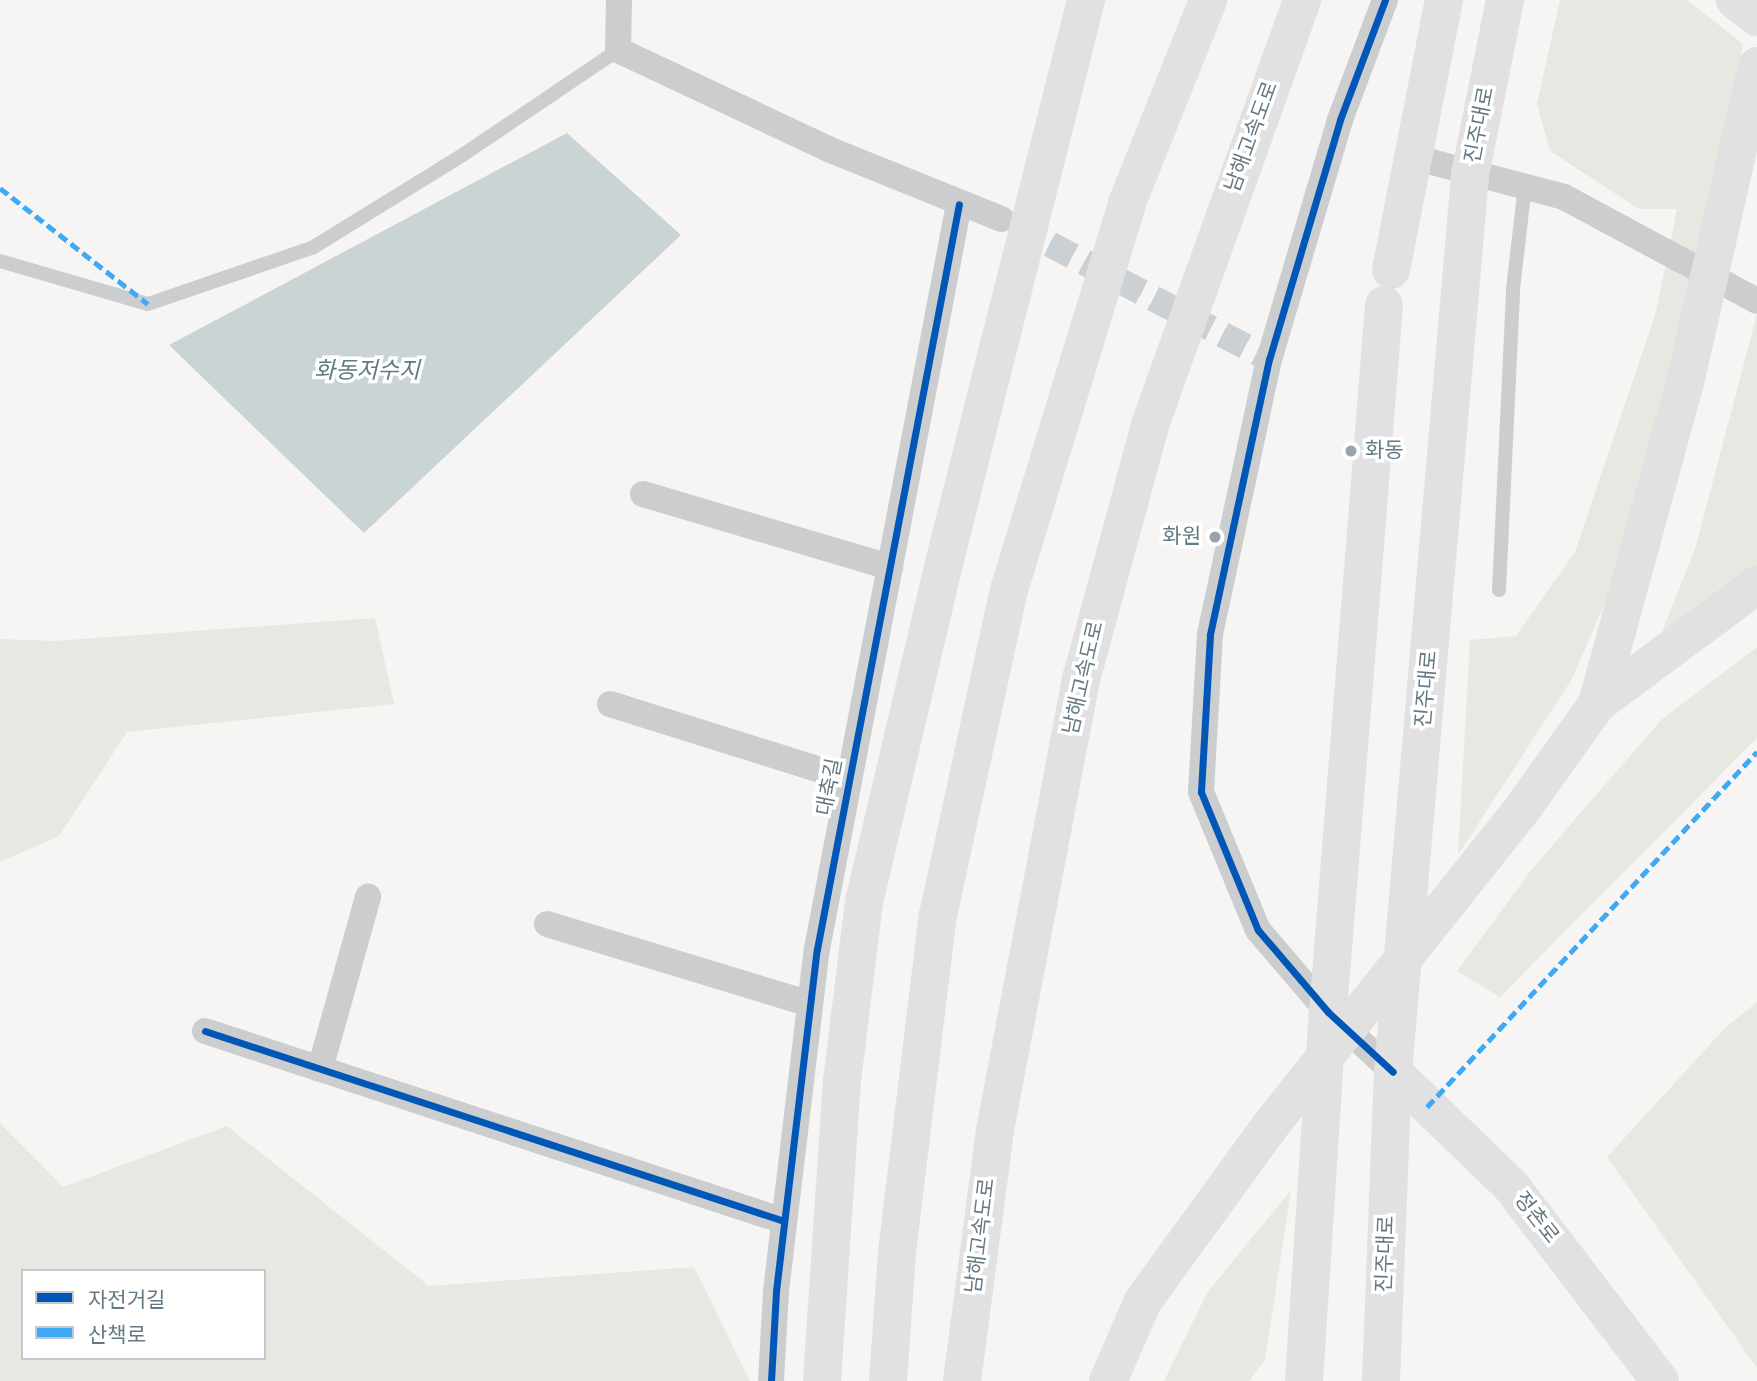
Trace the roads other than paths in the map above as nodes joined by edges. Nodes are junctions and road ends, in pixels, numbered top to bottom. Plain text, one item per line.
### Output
1 (619, 0) edge
2 (1086, 0) edge
3 (1208, 0) edge
4 (1302, 0) edge
5 (1385, 0) edge
6 (1444, 0) edge
7 (1505, 0) edge
8 (1735, 0) edge
9 (1757, 17) edge
10 (618, 50) junction
11 (1757, 65) edge
12 (1413, 156) junction
13 (1470, 175) junction
14 (1525, 185) junction
15 (959, 204) junction
16 (1001, 219) tunnel mouth
17 (0, 261) edge
18 (1757, 301) edge
19 (643, 494) dead end
20 (890, 567) junction
21 (1757, 585) edge
22 (1499, 590) dead end
23 (610, 704) dead end
24 (1597, 704) junction
25 (849, 779) junction
26 (368, 897) dead end
27 (547, 924) dead end
28 (810, 1004) junction
29 (1328, 1012) junction
30 (205, 1031) dead end
31 (320, 1069) junction
32 (1393, 1072) junction
33 (784, 1222) junction
34 (771, 1381) edge
35 (822, 1381) edge
36 (888, 1381) edge
37 (962, 1381) edge
38 (1108, 1381) edge
39 (1304, 1381) edge
40 (1381, 1381) edge
41 (1660, 1381) edge

1 - 10 street
2 - 35 main road
3 - 36 main road
4 - 37 main road, 남해고속도로
5 - 29 street
6 - 12 main road
7 - 13 main road, 진주대로
8 - 9 main road
10 - 15 street
10 - 17 lane
11 - 24 main road
12 - 13 street
12 - 29 main road
13 - 14 street
13 - 32 main road, 진주대로
14 - 18 street
14 - 22 lane
15 - 16 street
15 - 20 street, 대축길
19 - 20 street
20 - 25 street, 대축길
21 - 24 main road
23 - 25 street
24 - 38 main road
25 - 28 street, 대축길
26 - 31 street
27 - 28 street
28 - 33 street, 대축길
29 - 32 street
29 - 39 main road
30 - 31 street
31 - 33 street
32 - 40 main road, 진주대로
32 - 41 main road, 정촌로
33 - 34 street, 대축길

